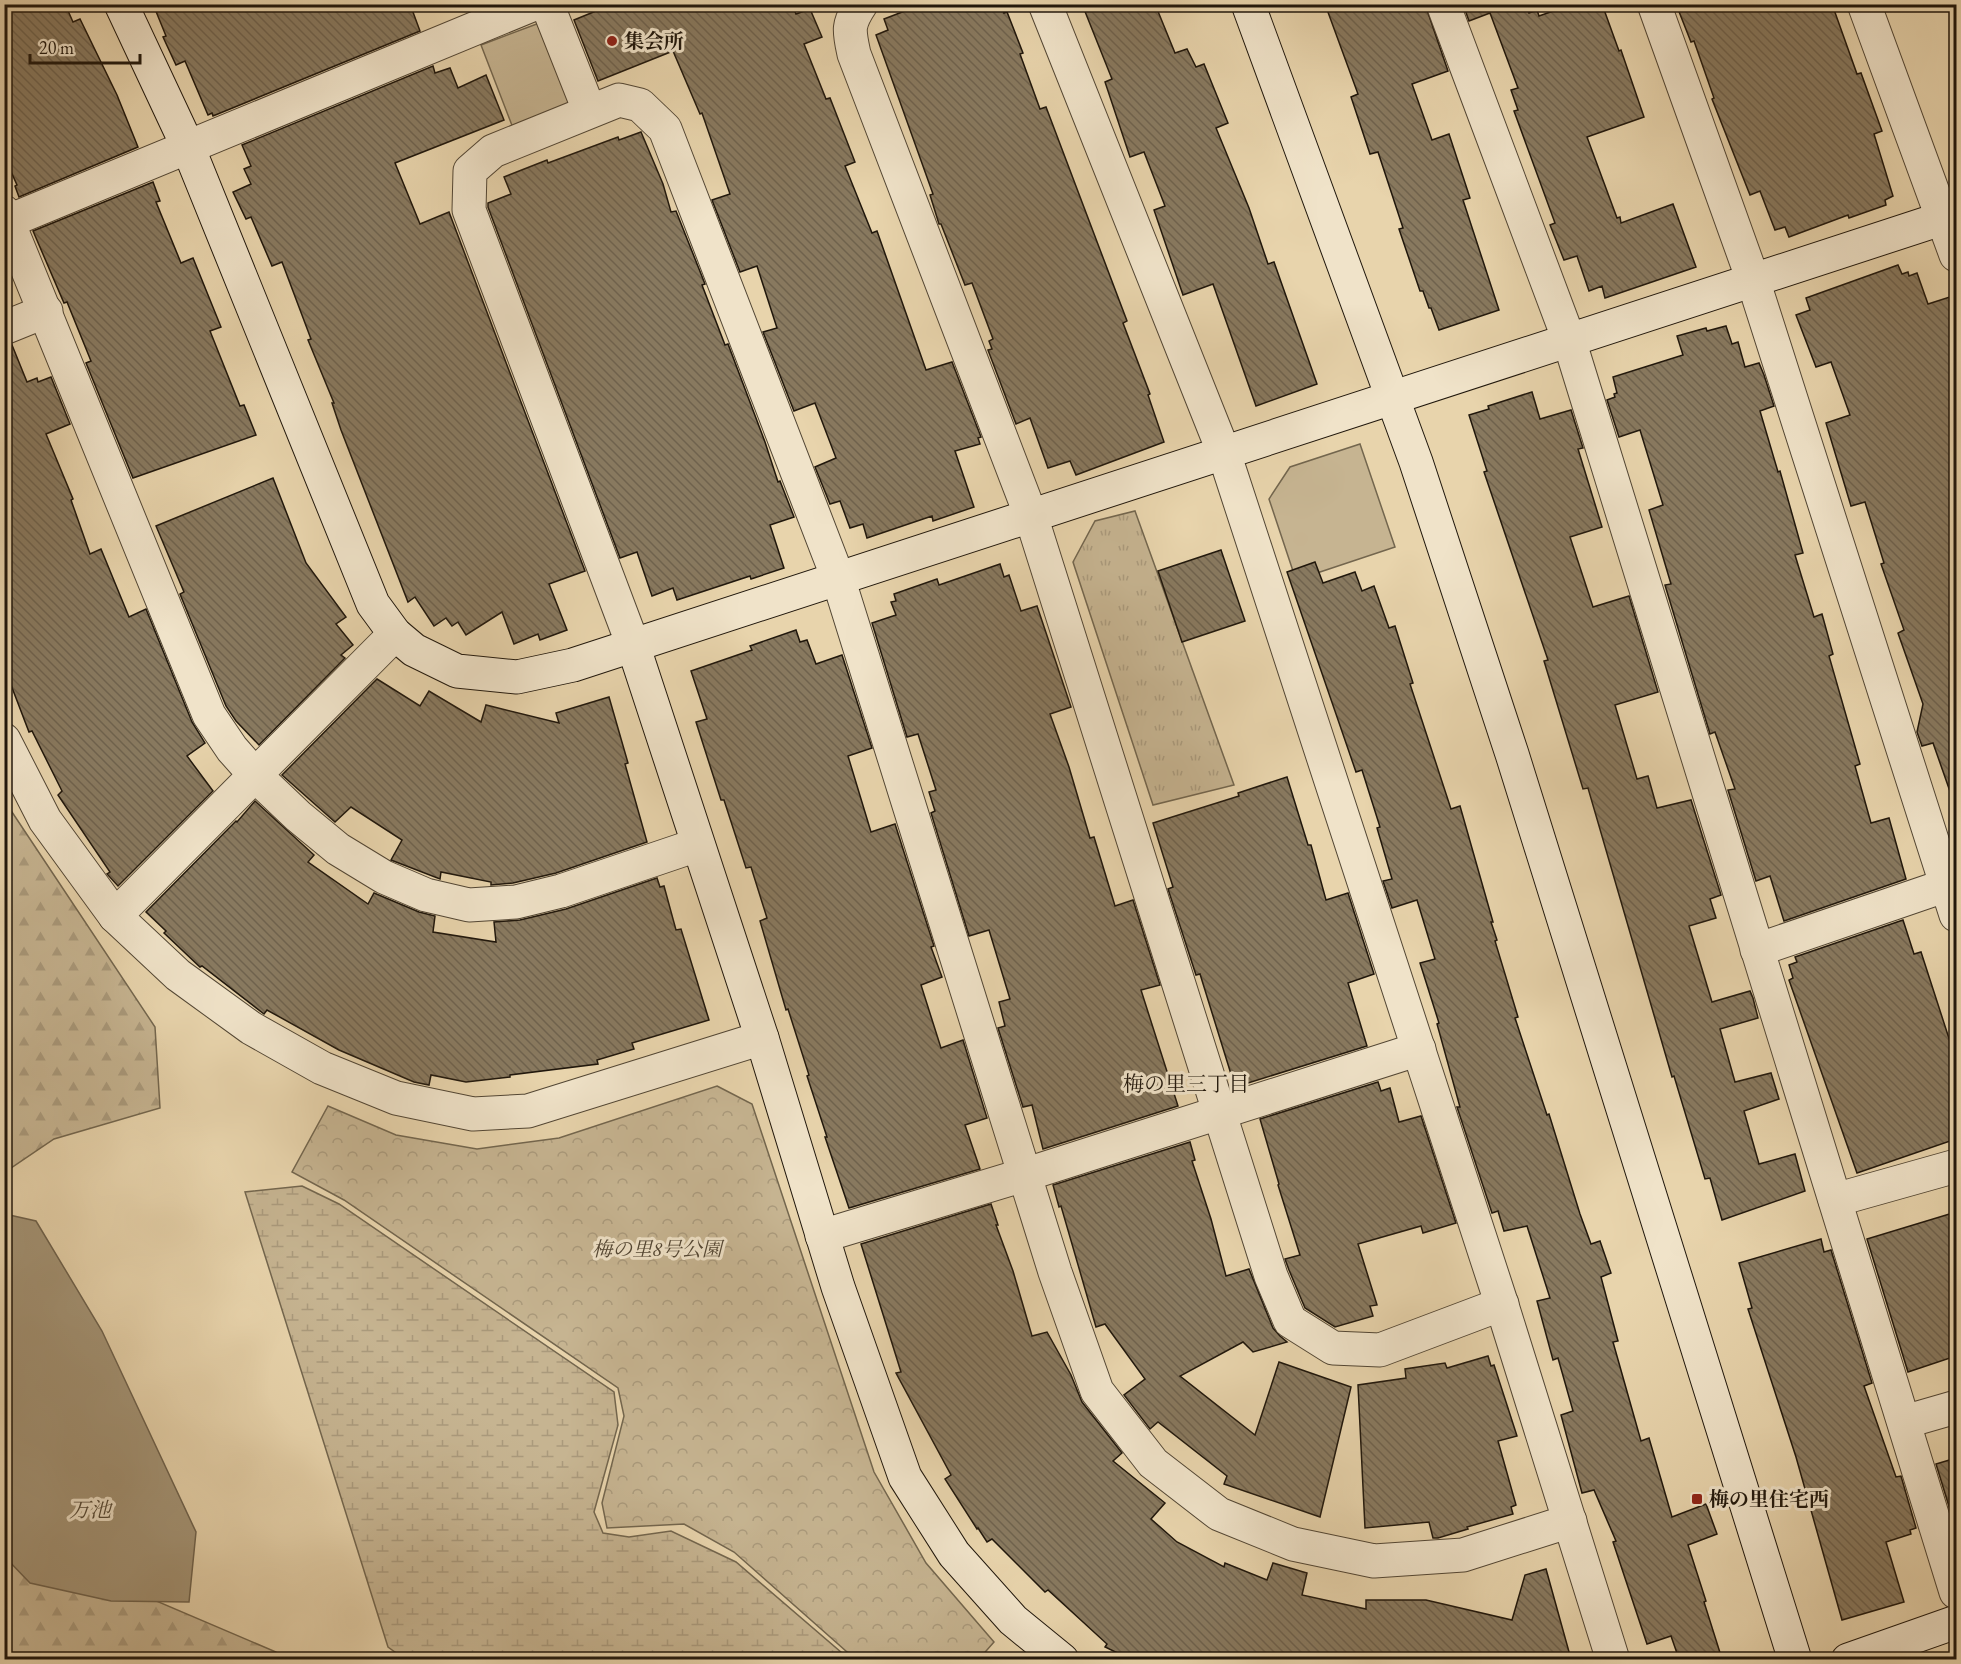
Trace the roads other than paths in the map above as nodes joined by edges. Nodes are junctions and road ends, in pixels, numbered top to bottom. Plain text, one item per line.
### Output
1 (121, 4) edge
2 (534, 4) edge
3 (547, 4) edge
4 (861, 4) edge
5 (1045, 4) edge
6 (1248, 4) edge
7 (1443, 4) edge
8 (1654, 4) edge
9 (1864, 4) edge
10 (589, 110) junction
11 (188, 147) junction
12 (7, 216) edge
13 (1950, 216) edge
14 (1956, 255) edge
15 (1753, 280) junction
16 (46, 311) junction
17 (4, 328) edge
18 (1569, 340) junction
19 (1393, 398) junction
20 (1224, 453) junction
21 (1031, 516) junction
22 (838, 578) junction
23 (395, 634) junction
24 (633, 645) junction
25 (4, 740) edge
26 (256, 776) junction
27 (697, 845) junction
28 (1952, 900) edge
29 (115, 916) junction
30 (1757, 950) junction
31 (762, 1038) junction
32 (1419, 1049) junction
33 (1219, 1112) junction
34 (1956, 1166) edge
35 (1024, 1175) junction
36 (1835, 1200) junction
37 (822, 1236) junction
38 (1502, 1304) junction
39 (1956, 1407) edge
40 (1904, 1422) junction
41 (1570, 1521) junction
42 (1956, 1592) edge
43 (1956, 1622) edge
44 (1062, 1659) edge
45 (1613, 1659) edge
46 (1795, 1659) edge
47 (1848, 1659) edge

1 - 11 street
2 - 11 street
3 - 10 street
4 - 21 street
5 - 20 street
6 - 19 street
7 - 18 street
8 - 15 street
9 - 13 street
10 - 22 street
10 - 24 street
11 - 12 street
11 - 23 street
12 - 16 street
13 - 14 street
13 - 15 street
15 - 18 street
15 - 28 street
16 - 17 street
16 - 26 street
18 - 19 street
18 - 30 street
19 - 20 street
19 - 46 street
20 - 21 street
20 - 32 street
21 - 22 street
21 - 33 street
22 - 24 street
22 - 35 street
23 - 24 street
23 - 26 street
24 - 27 street
25 - 29 street
26 - 27 street
26 - 29 street
27 - 31 street
28 - 30 street
29 - 31 street
30 - 36 street
31 - 37 street
32 - 33 street
32 - 38 street
33 - 35 street
33 - 38 street
34 - 36 street
35 - 37 street
35 - 41 street
36 - 40 street
37 - 44 street
38 - 41 street
39 - 40 street
40 - 42 street
41 - 45 street
43 - 47 street

